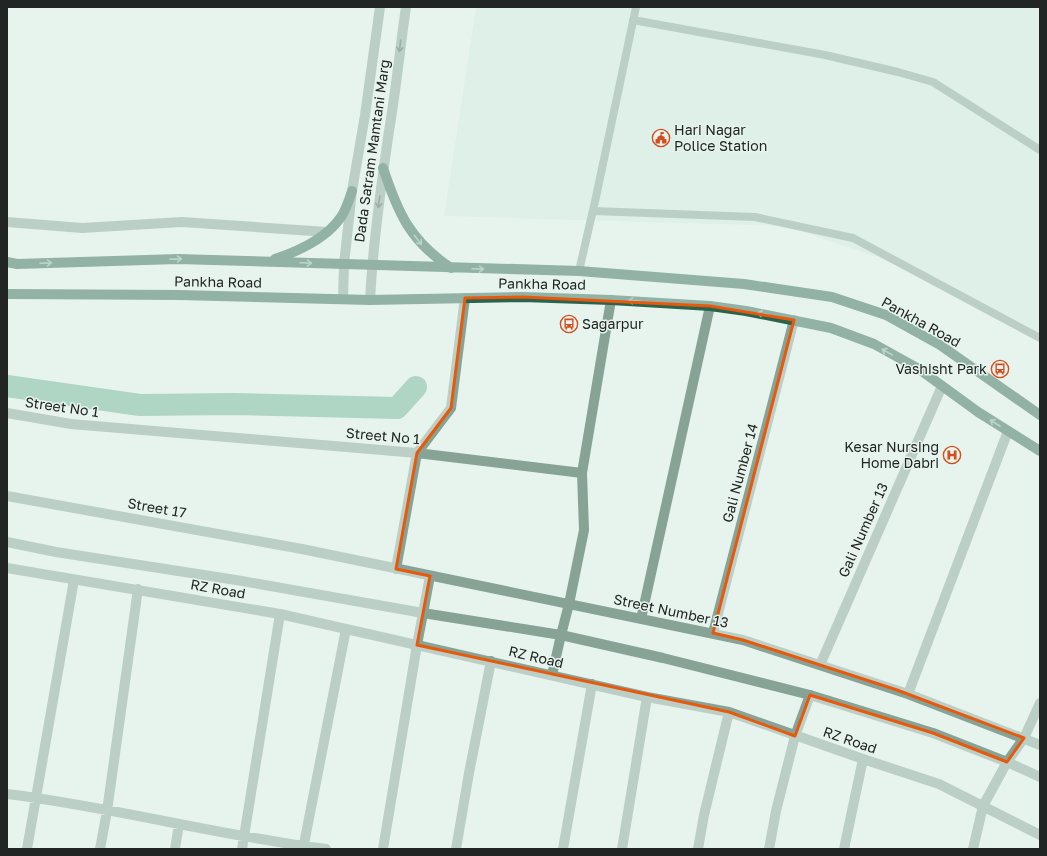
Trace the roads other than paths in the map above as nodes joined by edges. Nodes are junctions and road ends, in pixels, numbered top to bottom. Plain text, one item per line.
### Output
1 (380, 7) edge
2 (406, 7) edge
3 (636, 7) edge
4 (633, 20) junction
5 (1040, 150) edge
6 (383, 168) junction
7 (352, 191) junction
8 (593, 211) junction
9 (7, 222) edge
10 (327, 232) junction
11 (269, 261) junction
12 (7, 262) edge
13 (344, 264) junction
14 (372, 264) junction
15 (452, 268) junction
16 (579, 272) junction
17 (7, 294) edge
18 (465, 298) junction
19 (342, 299) junction
20 (370, 300) junction
21 (611, 300) junction
22 (710, 306) junction
23 (794, 320) junction
24 (1040, 338) edge
25 (942, 386) junction
26 (7, 413) edge
27 (1040, 415) edge
28 (1008, 431) junction
29 (1040, 451) edge
30 (417, 453) junction
31 (582, 473) junction
32 (7, 496) edge
33 (7, 542) edge
34 (302, 549) joint
35 (7, 568) edge
36 (396, 569) junction
37 (430, 576) junction
38 (74, 580) junction
39 (138, 589) junction
40 (569, 604) junction
41 (423, 613) junction
42 (280, 614) junction
43 (641, 619) junction
44 (346, 629) junction
45 (713, 633) junction
46 (561, 635) junction
47 (417, 645) junction
48 (491, 661) junction
49 (820, 664) junction
50 (552, 675) junction
51 (592, 684) junction
52 (908, 694) junction
53 (810, 695) junction
54 (647, 697) junction
55 (1040, 703) edge
56 (729, 712) junction
57 (795, 736) junction
58 (1024, 738) junction
59 (1040, 745) edge
60 (863, 760) junction
61 (1007, 762) junction
62 (1040, 777) edge
63 (7, 794) edge
64 (36, 798) junction
65 (983, 806) junction
66 (107, 811) junction
67 (179, 824) junction
68 (1040, 835) edge
69 (244, 837) junction
70 (303, 848) edge
71 (27, 849) edge
72 (100, 849) edge
73 (175, 849) edge
74 (242, 849) edge
75 (326, 849) edge
76 (383, 849) edge
77 (456, 849) edge
78 (563, 849) edge
79 (622, 849) edge
80 (698, 849) edge
81 (769, 849) edge
82 (844, 849) edge
83 (973, 849) edge

1 - 7 street, Dada Satram Mamtani Marg
2 -> 6 street, Dada Satram Mamtani Marg
3 - 4 lane
4 - 5 lane
4 - 8 lane
6 -> 14 street, Dada Satram Mamtani Marg
6 -> 15 main road
7 - 10 main road
7 - 13 street, Dada Satram Mamtani Marg
8 - 16 lane
8 - 24 lane
9 - 10 street
10 - 11 main road
12 -> 11 main road, Pankha Road
11 -> 13 main road, Pankha Road
13 - 14 main road, Pankha Road
13 - 19 street, Dada Satram Mamtani Marg
14 - 15 main road, Pankha Road
14 - 20 street, Dada Satram Mamtani Marg
15 -> 16 main road, Pankha Road
16 - 27 main road, Pankha Road
17 - 19 main road, Pankha Road
18 - 20 main road, Pankha Road
18 - 21 main road, Pankha Road
18 - 30 street
19 - 20 main road, Pankha Road
22 -> 21 main road, Pankha Road
21 - 31 street
23 -> 22 main road, Pankha Road
22 - 43 street
25 -> 23 main road, Pankha Road
23 - 45 street, Gali Number 14
28 -> 25 main road, Pankha Road
25 - 49 street, Gali Number 13
26 - 30 street, Street No 1
28 - 29 main road, Pankha Road
28 - 52 street
30 - 31 street, Street No 1
30 - 36 street
31 - 40 street
32 - 34 street, Street 17
33 - 41 street
34 - 36 street, Street Number 13
35 - 38 street, RZ Road
36 - 37 street, Street Number 13
37 - 40 street, Street Number 13
37 - 41 street
38 - 39 street, RZ Road
38 - 64 street
39 - 42 street, RZ Road
39 - 66 street
40 - 43 street, Street Number 13
40 - 46 street
41 - 46 street
41 - 47 street
42 - 44 street, RZ Road
42 - 69 street
43 - 45 street, Street Number 13
44 - 47 street, RZ Road
44 - 70 street
45 - 49 street, Street Number 13
46 - 50 street
46 - 53 street
47 - 48 street, RZ Road
47 - 76 street
48 - 50 street, RZ Road
48 - 77 street
49 - 52 street, Street Number 13
50 - 51 street, RZ Road
51 - 54 street, RZ Road
51 - 78 street
52 - 58 street, Street Number 13
53 - 57 street
53 - 61 street
54 - 56 street, RZ Road
54 - 79 street
55 - 58 street
56 - 57 street, RZ Road
56 - 80 street
57 - 60 street, RZ Road
57 - 81 street
58 - 59 street, Street Number 13
58 - 61 street
60 - 65 street, RZ Road
60 - 82 street
61 - 62 street
61 - 65 street
63 - 64 street
64 - 66 street
64 - 71 street
65 - 68 street, RZ Road
65 - 83 street
66 - 67 street
66 - 72 street
67 - 69 street
67 - 73 street
69 - 70 street
69 - 74 street
70 - 75 street

